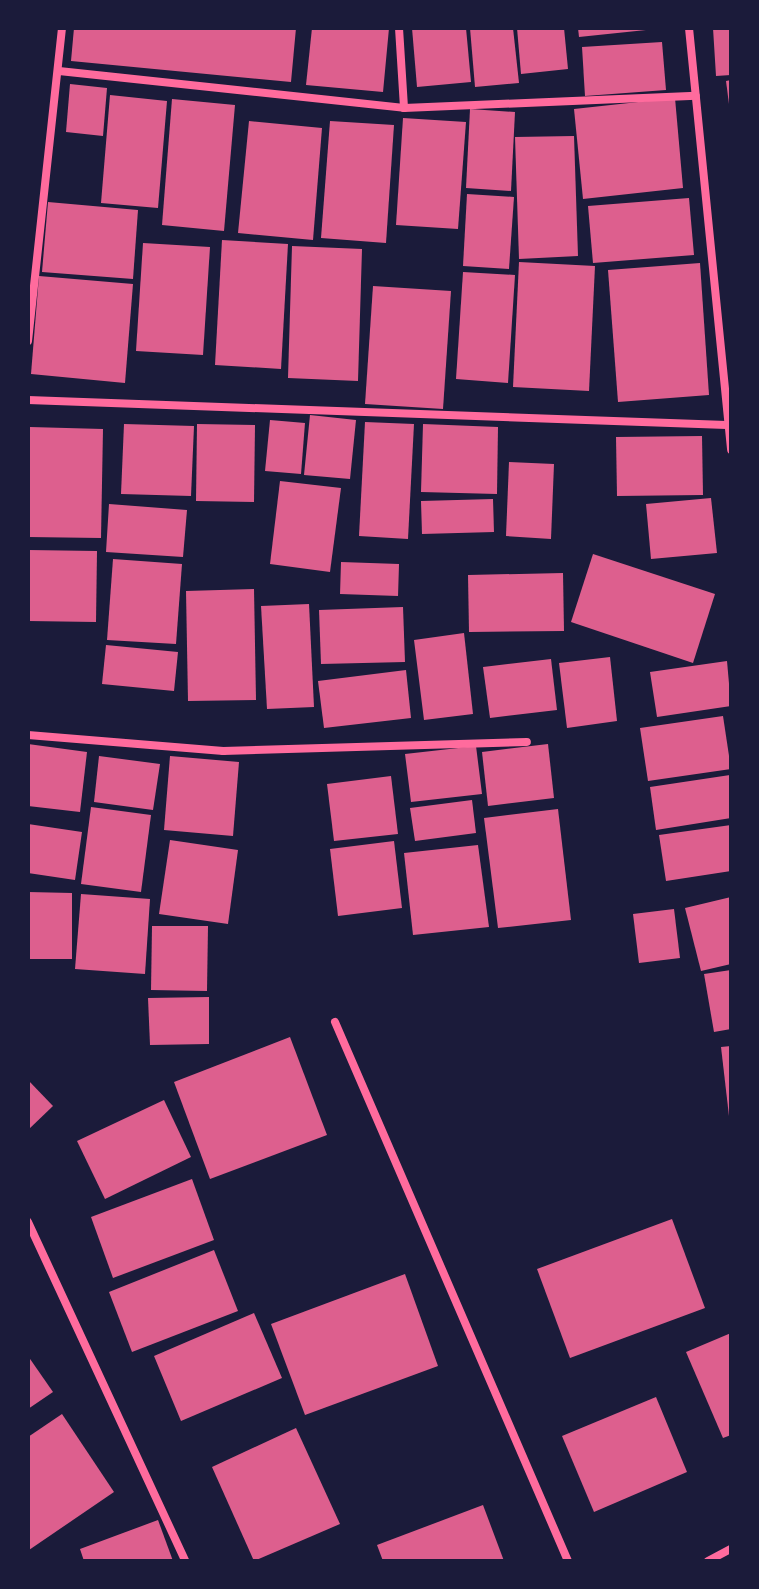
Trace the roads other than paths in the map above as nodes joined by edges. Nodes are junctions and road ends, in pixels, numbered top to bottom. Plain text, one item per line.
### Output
1 (62, 28) edge
2 (399, 28) edge
3 (689, 28) edge
4 (59, 71) junction
5 (696, 96) junction
6 (404, 108) junction
7 (28, 341) edge
8 (28, 400) edge
9 (727, 425) junction
10 (731, 450) edge
11 (28, 735) edge
12 (527, 742) dead end
13 (335, 1022) dead end
14 (28, 1222) edge
15 (731, 1549) edge
16 (185, 1561) edge
17 (568, 1561) edge
18 (708, 1561) edge

1 - 4 street
2 - 6 street
3 - 5 street
4 - 6 street
4 - 7 street
5 - 6 street
5 - 9 street
8 - 9 street
9 - 10 street
11 - 12 street
13 - 17 street
14 - 16 street
15 - 18 street

